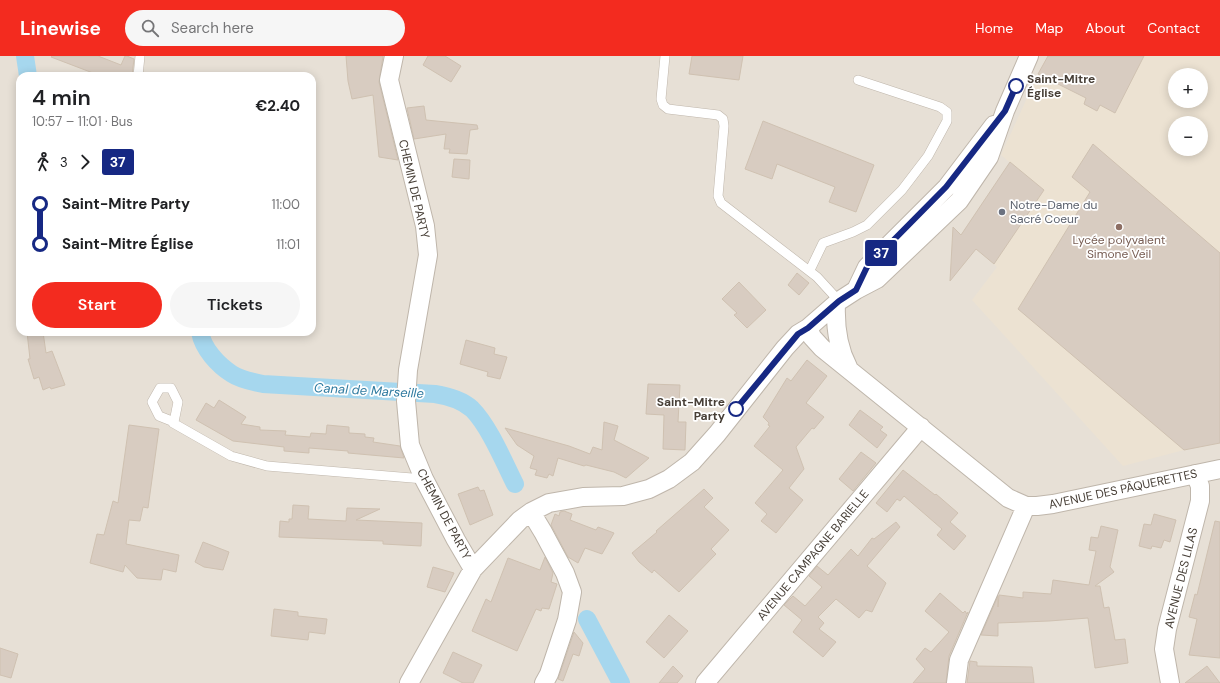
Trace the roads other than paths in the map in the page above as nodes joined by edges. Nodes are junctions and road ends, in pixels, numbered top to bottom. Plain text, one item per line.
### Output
1 (140, 56) edge
2 (394, 56) edge
3 (664, 56) edge
4 (1029, 56) edge
5 (138, 72) edge
6 (858, 80) dead end
7 (810, 270) junction
8 (837, 303) junction
9 (808, 328) junction
10 (850, 371) junction
11 (174, 422) dead end
12 (921, 427) junction
13 (1220, 469) edge
14 (1195, 474) junction
15 (424, 479) junction
16 (1026, 506) junction
17 (526, 516) junction
18 (473, 569) junction
19 (409, 683) edge
20 (544, 683) edge
21 (705, 683) edge
22 (956, 683) edge
23 (1170, 683) edge

1 - 5 lane
2 - 15 street, CHEMIN DE PARTY
3 - 7 lane
4 - 8 street
6 - 7 lane
7 - 8 lane
8 - 9 street
8 - 10 street
9 - 10 street
9 - 17 street
10 - 12 street
11 - 15 lane
12 - 16 street
12 - 21 street, AVENUE CAMPAGNE BARIELLE
13 - 14 street, AVENUE DES PÂQUERETTES
14 - 16 street, AVENUE DES PÂQUERETTES
14 - 23 street, AVENUE DES LILAS
15 - 18 street, CHEMIN DE PARTY
16 - 22 street
17 - 18 street
17 - 20 street
18 - 19 street, CHEMIN DE PARTY

